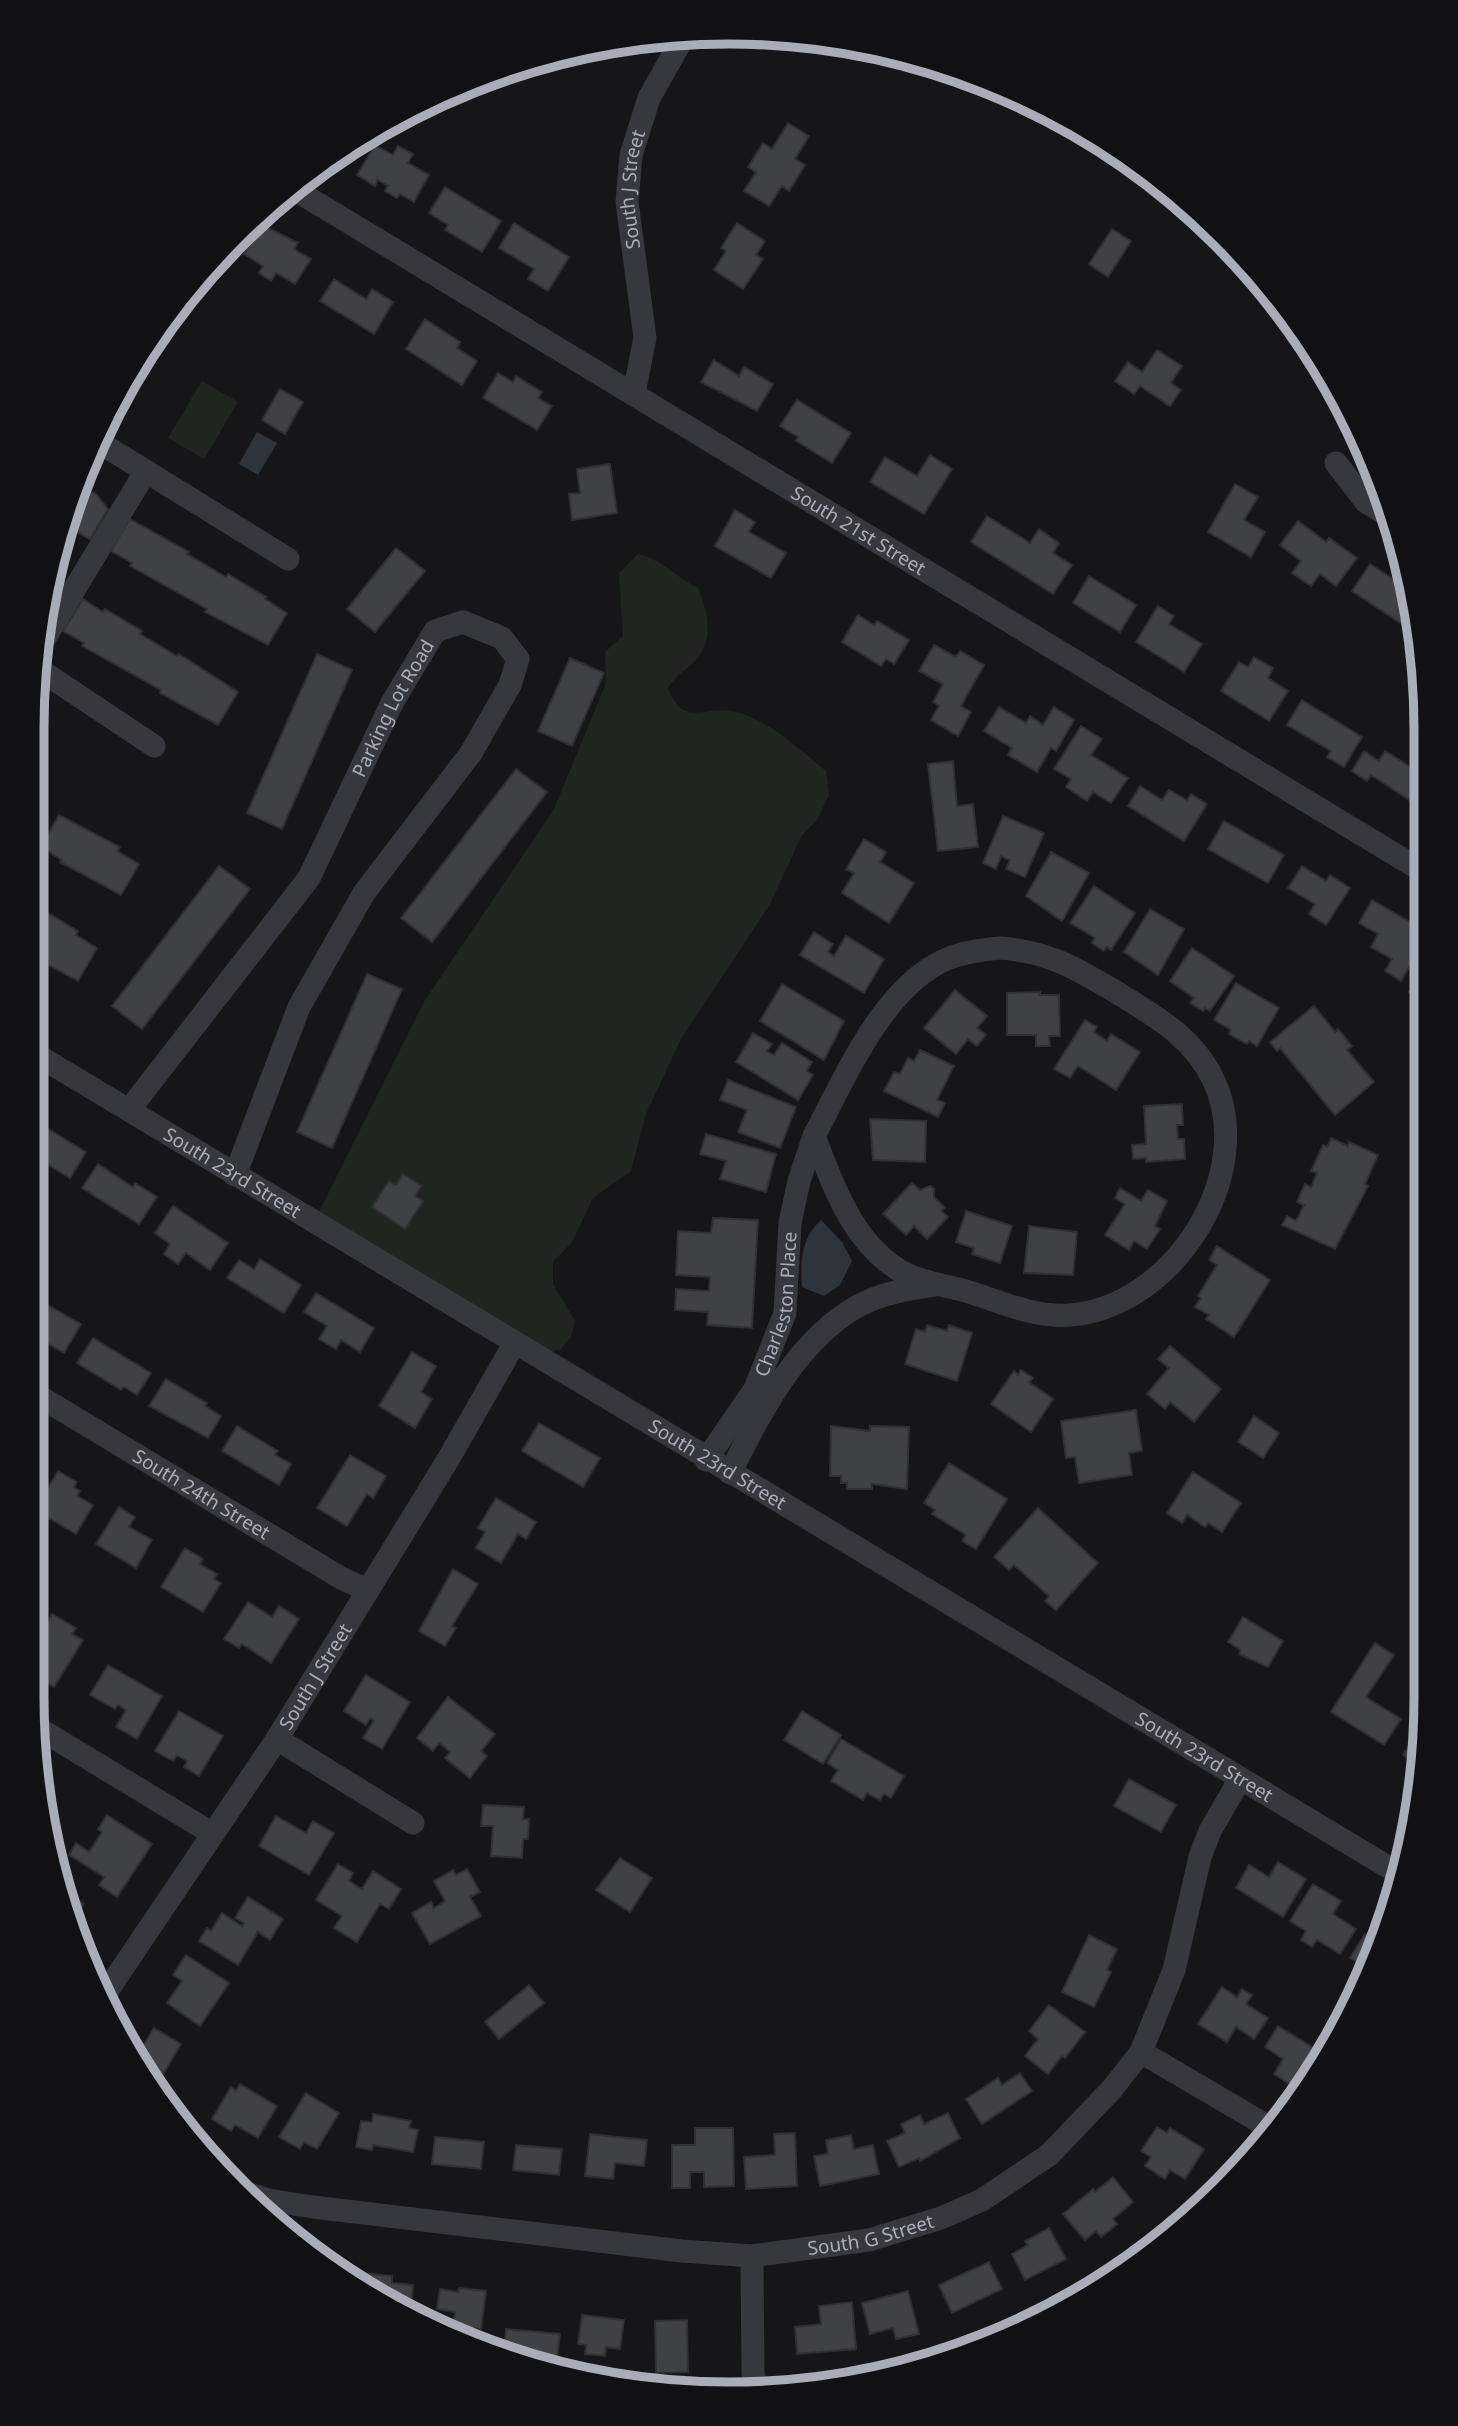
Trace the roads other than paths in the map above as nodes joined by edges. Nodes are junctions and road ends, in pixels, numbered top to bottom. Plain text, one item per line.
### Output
1 (679, 46) edge
2 (302, 194) edge
3 (634, 393) junction
4 (105, 445) edge
5 (1336, 463) dead end
6 (146, 471) junction
7 (1378, 509) edge
8 (288, 559) dead end
9 (52, 626) edge
10 (46, 674) edge
11 (154, 746) dead end
12 (1414, 866) edge
13 (44, 1059) edge
14 (129, 1110) junction
15 (814, 1136) junction
16 (235, 1175) junction
17 (937, 1284) junction
18 (514, 1344) junction
19 (44, 1399) edge
20 (706, 1460) junction
21 (730, 1474) junction
22 (368, 1586) junction
23 (45, 1733) edge
24 (277, 1739) junction
25 (1240, 1779) junction
26 (413, 1824) dead end
27 (214, 1834) junction
28 (1392, 1869) edge
29 (109, 1988) edge
30 (1141, 2052) junction
31 (1264, 2124) edge
32 (266, 2202) edge
33 (752, 2256) junction
34 (755, 2381) edge

1 - 3 street, South J Street
2 - 3 street, South 21st Street
3 - 12 street, South 21st Street
4 - 6 street
5 - 7 street
6 - 8 street
6 - 9 street
10 - 11 street
13 - 14 street, South 23rd Street
14 - 16 street, South 23rd Street
14 - 16 street, Parking Lot Road
15 - 17 street, Charleston Place
15 - 17 street, Charleston Place
15 - 20 street, Charleston Place
16 - 18 street, South 23rd Street
17 - 21 street, Charleston Place
18 - 20 street, South 23rd Street
18 - 22 street, South J Street
19 - 22 street, South 24th Street
20 - 21 street, South 23rd Street
21 - 25 street, South 23rd Street
22 - 24 street, South J Street
23 - 27 street
24 - 26 street
24 - 27 street, South J Street
25 - 28 street, South 23rd Street
25 - 30 street, South G Street
27 - 29 street, South J Street
30 - 31 street
30 - 33 street, South G Street
32 - 33 street, South G Street
33 - 34 street

